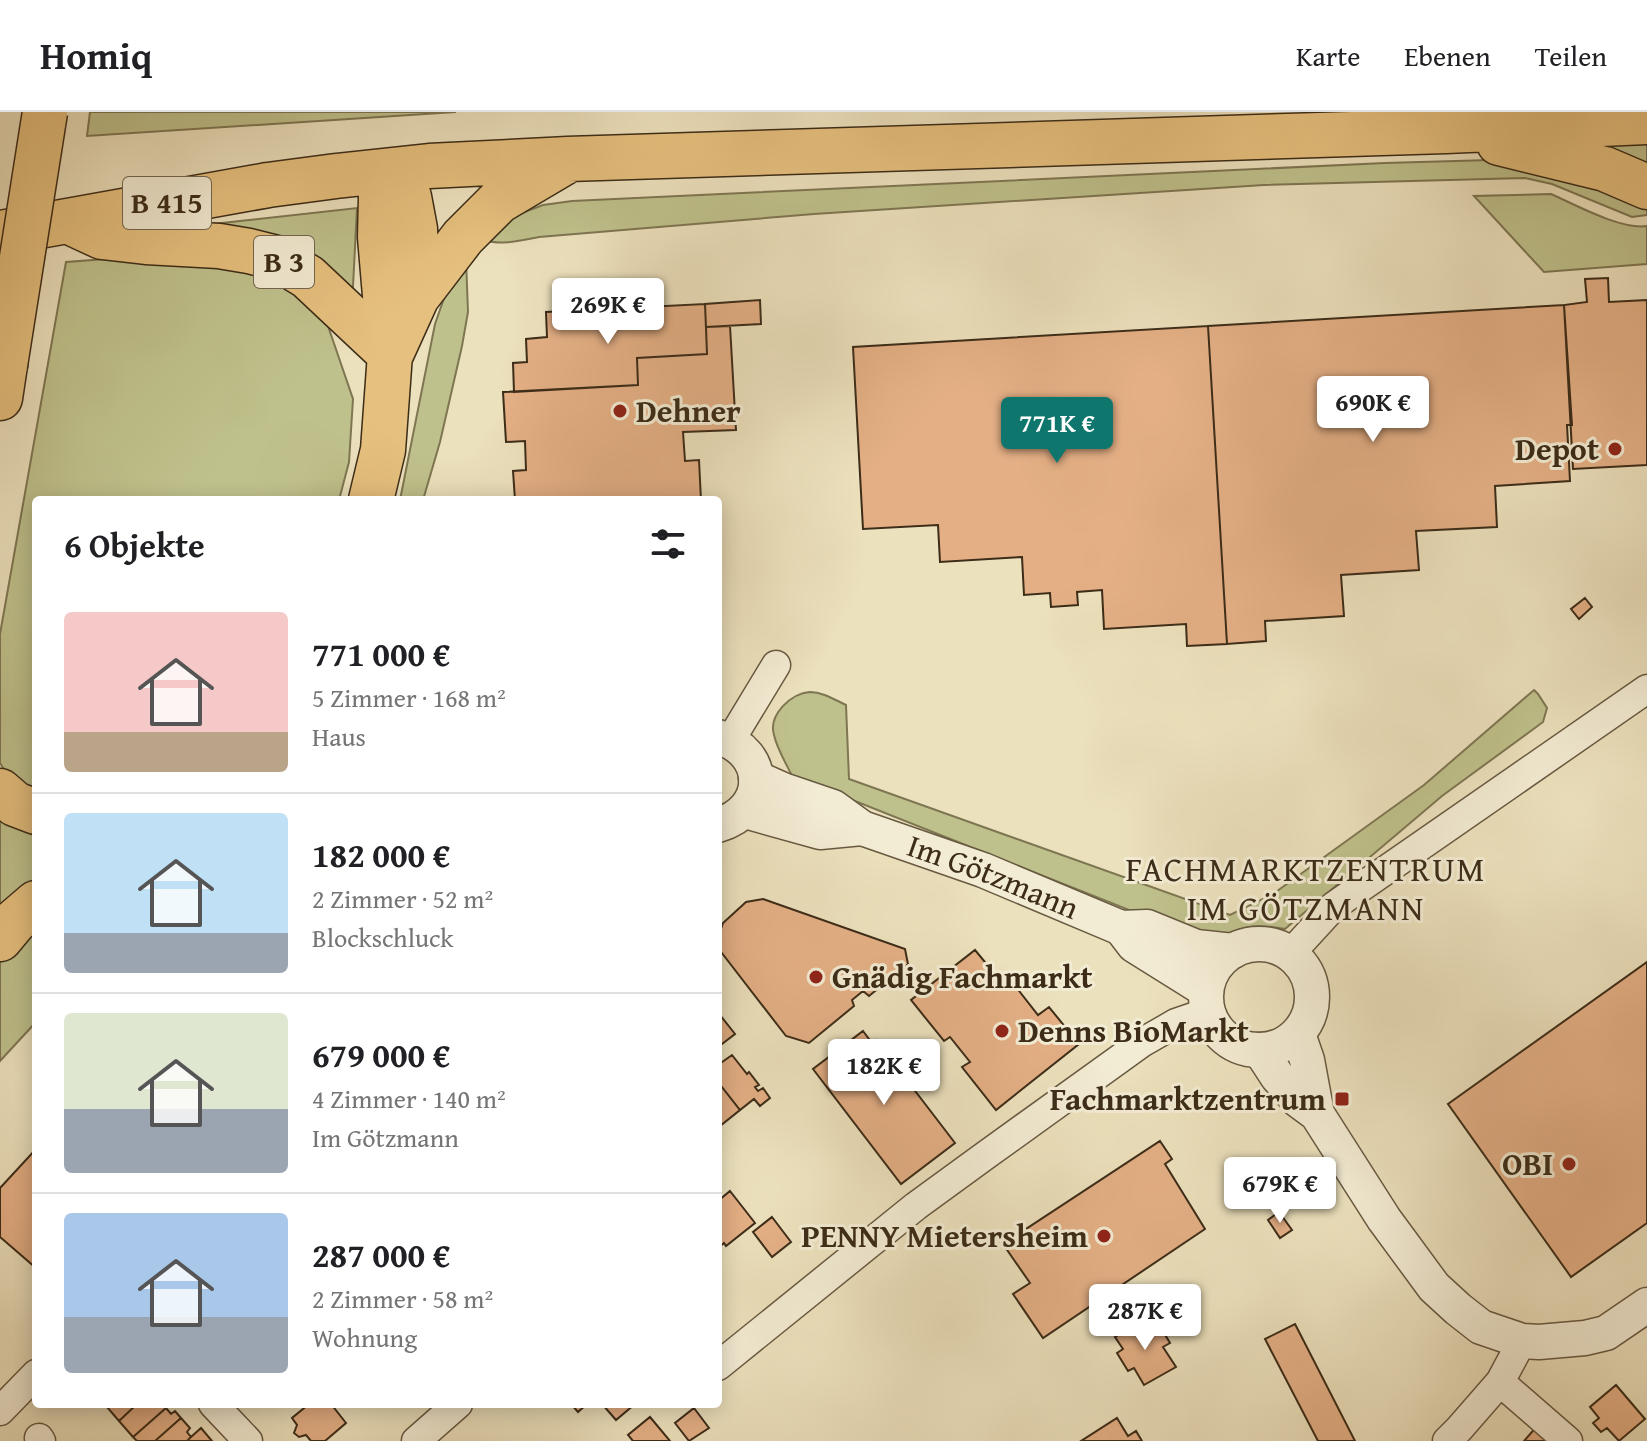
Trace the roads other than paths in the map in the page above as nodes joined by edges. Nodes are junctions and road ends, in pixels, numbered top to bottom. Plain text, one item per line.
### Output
1 (45, 112) edge
2 (1647, 122) edge
3 (1446, 131) junction
4 (568, 159) junction
5 (395, 170) junction
6 (1647, 187) edge
7 (66, 220) junction
8 (0, 233) edge
9 (417, 297) junction
10 (390, 354) junction
11 (3, 382) edge
12 (372, 496) edge
13 (776, 665) dead end
14 (1647, 689) edge
15 (724, 739) edge
16 (756, 778) junction
17 (0, 791) edge
18 (32, 810) edge
19 (731, 818) edge
20 (862, 828) junction
21 (32, 906) edge
22 (1121, 928) junction
23 (0, 939) edge
24 (1233, 951) junction
25 (1290, 954) junction
26 (1207, 1001) junction
27 (1298, 1034) junction
28 (1260, 1050) junction
29 (1317, 1114) junction
30 (1647, 1305) edge
31 (1522, 1341) junction
32 (722, 1363) edge
33 (32, 1378) edge
34 (1500, 1382) junction
35 (217, 1408) edge
36 (453, 1408) edge
37 (0, 1411) edge
38 (248, 1441) edge
39 (416, 1441) edge
40 (1447, 1441) edge
41 (1568, 1441) edge

1 - 11 main road, bridge
2 - 3 main road, B 415
3 - 4 main road, B 415
3 - 6 main road
4 - 5 main road, B 415
4 - 9 main road
5 - 7 main road, B 415
5 - 9 main road
5 - 10 main road
7 - 8 main road, B 415
7 - 10 main road, B 3
9 - 10 main road
10 - 12 main road
13 - 15 street
14 - 25 street
15 - 16 street
16 - 19 street, Im Götzmann
16 - 20 street, Im Götzmann
17 - 18 main road
19 - 20 street, Im Götzmann
20 - 22 street, Im Götzmann
21 - 23 main road
22 - 24 street, Im Götzmann
22 - 26 street, Im Götzmann
24 - 25 street, Im Götzmann
24 - 26 street
25 - 27 street
26 - 28 street, Im Götzmann
26 - 32 street
27 - 28 street
27 - 29 street
28 - 29 street
29 - 31 street
30 - 31 street
31 - 34 street
33 - 37 street
34 - 40 street
34 - 41 street
35 - 38 street
36 - 39 street

